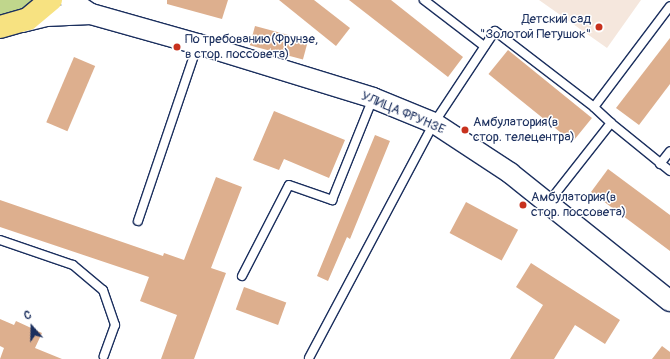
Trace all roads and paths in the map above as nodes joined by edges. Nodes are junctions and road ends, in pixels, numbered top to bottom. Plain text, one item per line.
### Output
1 (51, 0) edge
2 (70, 0) edge
3 (424, 0) edge
4 (670, 6) edge
5 (91, 14) junction
6 (5, 28) edge
7 (198, 44) junction
8 (484, 46) junction
9 (373, 98) junction
10 (594, 106) junction
11 (434, 123) junction
12 (611, 123) junction
13 (670, 151) edge
14 (660, 164) junction
15 (670, 171) edge
16 (548, 203) junction
17 (138, 221) dead end
18 (0, 240) edge
19 (242, 276) dead end
20 (670, 301) edge
21 (104, 356) dead end
22 (309, 358) edge

1 - 6 main road
2 - 5 street
3 - 8 lane
4 - 10 lane
5 - 6 street
5 - 7 street, УЛИЦА ФРУНЗЕ
7 - 9 street, УЛИЦА ФРУНЗЕ
7 - 17 lane
8 - 10 lane
8 - 11 lane
9 - 11 street, УЛИЦА ФРУНЗЕ
9 - 19 lane
10 - 12 lane
11 - 16 street, УЛИЦА ФРУНЗЕ
11 - 22 lane
12 - 14 lane
12 - 16 lane
13 - 14 lane
14 - 15 lane
16 - 20 street, УЛИЦА ФРУНЗЕ
18 - 21 lane

